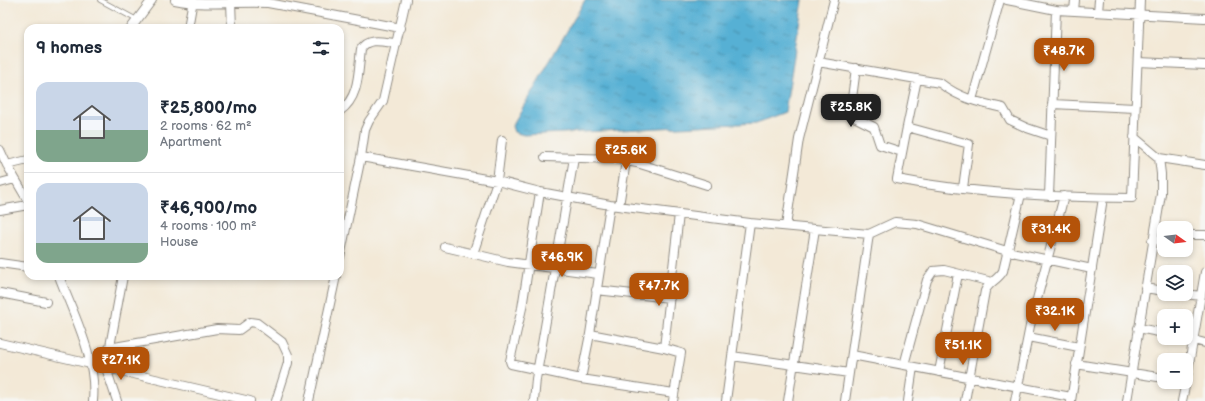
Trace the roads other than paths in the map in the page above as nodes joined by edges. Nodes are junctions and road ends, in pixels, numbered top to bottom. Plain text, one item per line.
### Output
1 (100, 0) edge
2 (152, 0) edge
3 (176, 0) edge
4 (406, 0) edge
5 (834, 0) edge
6 (1000, 0) edge
7 (1007, 0) edge
8 (1075, 0) edge
9 (1099, 0) edge
10 (1140, 0) edge
11 (193, 2) edge
12 (231, 2) junction
13 (1036, 3) edge
14 (1056, 10) junction
15 (1074, 11) junction
16 (1098, 12) junction
17 (1140, 14) junction
18 (1205, 18) edge
19 (137, 20) junction
20 (134, 24) edge
21 (189, 24) edge
22 (232, 24) edge
23 (401, 28) junction
24 (396, 43) junction
25 (818, 62) junction
26 (1138, 62) junction
27 (1205, 65) edge
28 (856, 68) junction
29 (917, 79) junction
30 (972, 100) junction
31 (1052, 104) junction
32 (344, 108) edge
33 (1135, 108) junction
34 (907, 127) junction
35 (1051, 136) junction
36 (1134, 137) junction
37 (502, 140) dead end
38 (0, 150) edge
39 (902, 152) junction
40 (361, 157) junction
41 (546, 157) dead end
42 (574, 158) junction
43 (1159, 158) junction
44 (24, 161) edge
45 (626, 161) junction
46 (7, 165) junction
47 (1205, 165) edge
48 (15, 179) junction
49 (497, 181) junction
50 (0, 183) edge
51 (707, 185) dead end
52 (963, 188) junction
53 (540, 192) junction
54 (24, 194) edge
55 (1021, 194) junction
56 (568, 196) junction
57 (1050, 196) junction
58 (1064, 196) junction
59 (1103, 198) junction
60 (610, 205) junction
61 (24, 206) edge
62 (620, 206) junction
63 (0, 210) edge
64 (679, 214) junction
65 (750, 224) junction
66 (786, 226) junction
67 (815, 229) junction
68 (869, 234) junction
69 (1193, 235) edge
70 (1205, 235) edge
71 (344, 238) edge
72 (1157, 240) edge
73 (1152, 241) junction
74 (445, 247) dead end
75 (1007, 251) junction
76 (474, 254) junction
77 (1048, 260) junction
78 (0, 263) edge
79 (529, 264) junction
80 (24, 266) edge
81 (554, 267) junction
82 (1092, 269) junction
83 (1205, 272) edge
84 (598, 274) junction
85 (958, 274) junction
86 (60, 280) edge
87 (122, 280) edge
88 (335, 280) edge
89 (992, 282) junction
90 (1144, 288) junction
91 (596, 290) junction
92 (1157, 290) edge
93 (0, 293) edge
94 (1193, 295) edge
95 (1201, 296) junction
96 (670, 298) junction
97 (46, 302) dead end
98 (1193, 327) edge
99 (1138, 328) junction
100 (1157, 332) edge
101 (590, 334) junction
102 (1028, 337) junction
103 (1193, 340) edge
104 (1205, 342) edge
105 (0, 343) edge
106 (1079, 347) junction
107 (109, 348) junction
108 (664, 348) junction
109 (852, 355) junction
110 (732, 356) junction
111 (92, 364) junction
112 (1076, 364) junction
113 (793, 365) junction
114 (904, 365) junction
115 (913, 367) junction
116 (106, 368) junction
117 (538, 370) junction
118 (938, 372) junction
119 (849, 373) junction
120 (1131, 373) junction
121 (1157, 377) edge
122 (969, 378) junction
123 (581, 379) junction
124 (1018, 387) junction
125 (1185, 389) edge
126 (674, 397) edge
127 (1071, 399) edge
128 (93, 401) edge
129 (117, 401) edge
130 (250, 401) edge
131 (276, 401) edge
132 (309, 401) edge
133 (534, 401) edge
134 (726, 401) edge
135 (788, 401) edge
136 (845, 401) edge
137 (908, 401) edge
138 (965, 401) edge
139 (1015, 401) edge
140 (1127, 401) edge
141 (1182, 401) edge

1 - 19 lane
2 - 19 street
3 - 11 street
4 - 23 street
5 - 25 street
6 - 30 street
7 - 13 street
8 - 15 street
9 - 16 street
10 - 17 street
11 - 12 street
11 - 21 street
12 - 22 street
12 - 23 street
13 - 14 street
14 - 15 street
14 - 31 street
15 - 16 street
16 - 17 street
17 - 18 street
17 - 26 street
19 - 20 street
23 - 24 street
24 - 32 street
24 - 40 street
25 - 28 street
25 - 66 street
26 - 27 street
26 - 33 street
28 - 29 street
28 - 39 street
29 - 30 street
29 - 34 street
30 - 35 street
31 - 33 street
31 - 35 street
33 - 36 street
34 - 39 street
34 - 52 street
35 - 57 street
36 - 43 street
36 - 59 street
37 - 49 street
38 - 46 street
39 - 52 street
40 - 49 street
40 - 71 street
41 - 42 street
42 - 45 street
42 - 56 street
43 - 47 street
43 - 73 street
44 - 46 street
45 - 51 street
45 - 62 street
46 - 48 street
48 - 50 street
48 - 54 street
49 - 53 street
49 - 76 street
52 - 55 street
53 - 56 street
53 - 79 street
55 - 57 street
55 - 75 street
56 - 60 street
56 - 81 street
57 - 58 street
58 - 59 street
58 - 77 street
59 - 82 street
60 - 62 street
60 - 84 street
61 - 63 street
62 - 64 street
64 - 65 street
64 - 96 street
65 - 66 street
65 - 110 street
66 - 67 street
67 - 68 street
67 - 113 street
68 - 75 street
68 - 109 street
69 - 70 street
72 - 73 street
73 - 90 street
74 - 76 street
75 - 77 street
75 - 89 street
76 - 79 street
77 - 82 street
77 - 102 street
78 - 80 street
79 - 81 street
79 - 117 street
81 - 84 street
81 - 117 street
82 - 106 street
83 - 95 street
84 - 91 street
85 - 89 street
85 - 114 street
85 - 118 street
86 - 111 street
87 - 107 street
88 - 132 street
89 - 122 street
90 - 92 street
90 - 99 street
91 - 96 street
91 - 101 street
93 - 97 street
94 - 95 street
95 - 98 street
96 - 108 street
99 - 100 street
99 - 120 street
101 - 108 street
101 - 123 street
102 - 106 street
102 - 124 street
103 - 104 street
105 - 111 street
106 - 112 street
107 - 116 street
107 - 131 street
108 - 126 street
109 - 114 street
109 - 119 street
110 - 113 street
110 - 134 street
111 - 116 street
111 - 128 street
112 - 120 street
112 - 127 street
113 - 119 street
113 - 135 street
114 - 115 street
115 - 118 street
115 - 137 street
116 - 129 street
116 - 130 street
117 - 123 street
117 - 133 street
118 - 122 street
119 - 136 street
120 - 121 street
120 - 140 street
122 - 124 street
122 - 138 street
123 - 126 street
124 - 127 street
124 - 139 street
125 - 141 street

